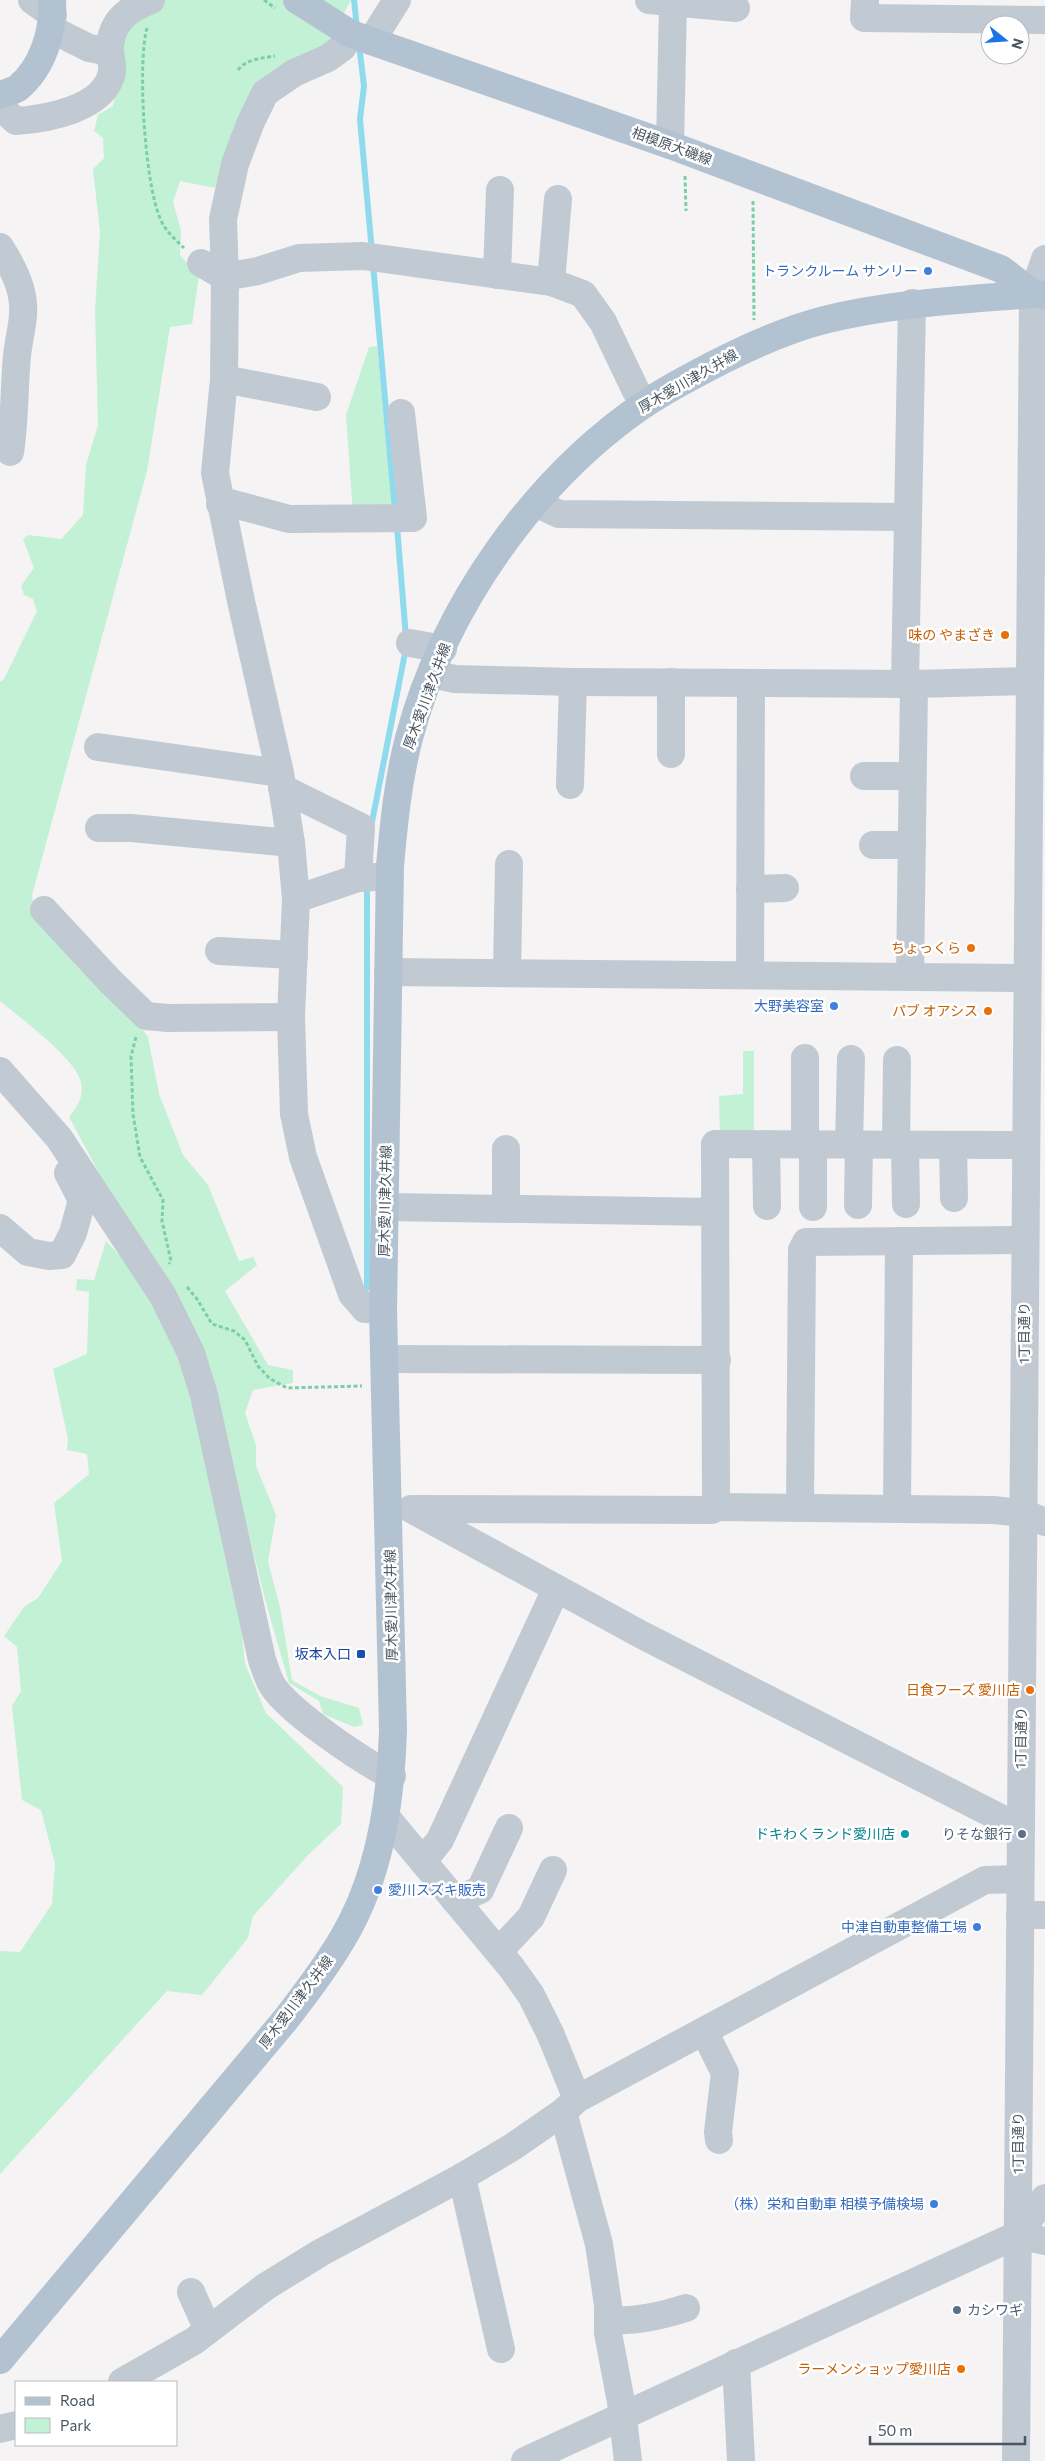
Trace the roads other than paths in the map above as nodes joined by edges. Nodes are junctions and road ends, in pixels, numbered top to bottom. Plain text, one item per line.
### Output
1 (297, 0) edge
2 (397, 0) edge
3 (864, 0) edge
4 (661, 2) edge
5 (736, 8) dead end
6 (47, 11) edge
7 (149, 11) edge
8 (1045, 20) edge
9 (361, 37) junction
10 (110, 52) junction
11 (0, 96) edge
12 (0, 107) edge
13 (678, 148) junction
14 (500, 190) dead end
15 (558, 199) dead end
16 (0, 247) edge
17 (1045, 259) edge
18 (201, 263) road end
19 (497, 275) junction
20 (225, 277) junction
21 (551, 282) junction
22 (1039, 294) edge
23 (912, 303) junction
24 (11, 330) edge
25 (224, 379) junction
26 (318, 397) dead end
27 (646, 404) junction
28 (1038, 405) edge
29 (407, 424) dead end
30 (10, 452) dead end
31 (536, 502) junction
32 (220, 504) junction
33 (908, 517) junction
34 (1038, 572) edge
35 (410, 643) dead end
36 (443, 649) junction
37 (431, 674) junction
38 (1029, 681) junction
39 (573, 682) junction
40 (671, 682) junction
41 (751, 683) junction
42 (910, 684) junction
43 (1037, 738) edge
44 (98, 747) dead end
45 (671, 754) dead end
46 (864, 776) dead end
47 (912, 776) junction
48 (281, 780) junction
49 (570, 785) dead end
50 (111, 833) dead end
51 (291, 843) junction
52 (873, 845) dead end
53 (912, 845) junction
54 (509, 864) dead end
55 (372, 877) junction
56 (785, 888) dead end
57 (750, 889) junction
58 (296, 899) junction
59 (44, 910) dead end
60 (219, 951) dead end
61 (294, 955) junction
62 (388, 972) junction
63 (507, 973) junction
64 (750, 975) junction
65 (910, 977) junction
66 (1033, 983) edge
67 (291, 1017) junction
68 (806, 1058) dead end
69 (851, 1059) dead end
70 (897, 1060) dead end
71 (0, 1071) edge
72 (59, 1138) junction
73 (766, 1144) junction
74 (809, 1144) junction
75 (854, 1144) junction
76 (901, 1144) junction
77 (953, 1145) junction
78 (1026, 1145) junction
79 (506, 1149) dead end
80 (954, 1198) dead end
81 (906, 1204) dead end
82 (858, 1205) dead end
83 (767, 1206) dead end
84 (385, 1207) junction
85 (813, 1207) dead end
86 (506, 1209) junction
87 (715, 1212) junction
88 (0, 1228) edge
89 (1025, 1240) junction
90 (899, 1241) junction
91 (383, 1310) junction
92 (717, 1360) junction
93 (385, 1372) junction
94 (716, 1507) junction
95 (800, 1508) junction
96 (400, 1509) junction
97 (898, 1509) junction
98 (1034, 1518) edge
99 (556, 1589) junction
100 (392, 1776) junction
101 (386, 1817) junction
102 (510, 1828) dead end
103 (1020, 1828) junction
104 (422, 1861) junction
105 (553, 1870) dead end
106 (1019, 1879) junction
107 (455, 1900) junction
108 (1032, 1915) edge
109 (499, 1951) junction
110 (704, 2031) junction
111 (570, 2106) junction
112 (719, 2140) dead end
113 (462, 2177) junction
114 (1045, 2198) edge
115 (1017, 2235) junction
116 (1045, 2241) edge
117 (191, 2292) dead end
118 (686, 2308) dead end
119 (608, 2320) junction
120 (208, 2330) junction
121 (501, 2349) dead end
122 (0, 2360) edge
123 (736, 2363) junction
124 (124, 2381) edge
125 (621, 2416) junction
126 (15, 2425) edge
127 (0, 2429) edge
128 (526, 2461) edge
129 (628, 2461) edge
130 (741, 2461) edge
131 (1016, 2461) edge

1 - 9 main road, 相模原大磯線
2 - 9 street
3 - 8 street
4 - 5 street
4 - 13 street
6 - 10 street
6 - 11 main road
7 - 10 street
9 - 13 main road, 相模原大磯線
9 - 20 street
10 - 12 street
13 - 22 main road, 相模原大磯線
14 - 19 street
15 - 21 street
16 - 24 street
17 - 22 street, 1丁目通り
18 - 20 street
19 - 20 street
19 - 21 street
20 - 25 street
21 - 27 street
22 - 23 main road, 厚木愛川津久井線
22 - 28 street, 1丁目通り
23 - 27 main road, 厚木愛川津久井線
23 - 33 street
24 - 30 street
25 - 26 street
25 - 32 street
27 - 31 main road, 厚木愛川津久井線
28 - 34 street, 1丁目通り
29 - 32 street
31 - 33 street
31 - 36 main road, 厚木愛川津久井線
32 - 48 street
33 - 42 street
34 - 38 street, 1丁目通り
35 - 36 street
36 - 37 main road, 厚木愛川津久井線
37 - 39 street
37 - 55 main road, 厚木愛川津久井線
38 - 42 street
38 - 43 street, 1丁目通り
39 - 40 street
39 - 49 street
40 - 41 street
40 - 45 street
41 - 42 street
41 - 57 street
42 - 47 street
43 - 66 street, 1丁目通り
44 - 48 street
46 - 47 street
47 - 53 street
48 - 51 street
48 - 55 street
50 - 51 street
51 - 58 street
52 - 53 street
53 - 65 street
54 - 63 street
55 - 58 street
55 - 62 main road, 厚木愛川津久井線
56 - 57 street
57 - 64 street
58 - 61 street
59 - 67 street
60 - 61 street
61 - 67 street
62 - 63 street
62 - 84 main road, 厚木愛川津久井線
63 - 64 street
64 - 65 street
65 - 66 street
66 - 78 street, 1丁目通り
67 - 91 street
68 - 74 street
69 - 75 street
70 - 76 street
71 - 72 street
72 - 88 street
72 - 100 street
73 - 74 street
73 - 83 street
73 - 87 street
74 - 75 street
74 - 85 street
75 - 76 street
75 - 82 street
76 - 77 street
76 - 81 street
77 - 78 street
77 - 80 street
78 - 89 street, 1丁目通り
79 - 86 street
84 - 86 street
84 - 91 main road, 厚木愛川津久井線
86 - 87 street
87 - 92 street
89 - 90 street
89 - 98 street, 1丁目通り
90 - 95 street
90 - 97 street
91 - 93 main road, 厚木愛川津久井線
92 - 93 street
92 - 94 street
93 - 96 main road, 厚木愛川津久井線
94 - 95 street
94 - 96 street
95 - 97 street
96 - 99 street
96 - 100 main road, 厚木愛川津久井線
97 - 98 street
98 - 103 street, 1丁目通り
99 - 103 street
99 - 104 street
100 - 101 main road, 厚木愛川津久井線
101 - 104 street
101 - 122 main road, 厚木愛川津久井線
102 - 107 street
103 - 106 street, 1丁目通り
104 - 107 street
105 - 109 street
106 - 108 street, 1丁目通り
106 - 110 street
107 - 109 street
108 - 115 street, 1丁目通り
109 - 111 street
110 - 111 street
110 - 112 street
111 - 113 street
111 - 119 street
113 - 120 street
113 - 121 street
114 - 115 street
115 - 116 street
115 - 123 street
115 - 131 street, 1丁目通り
117 - 120 street
118 - 119 street
119 - 125 street
120 - 124 street
123 - 125 street
123 - 130 street
125 - 128 street
125 - 129 street
126 - 127 street

